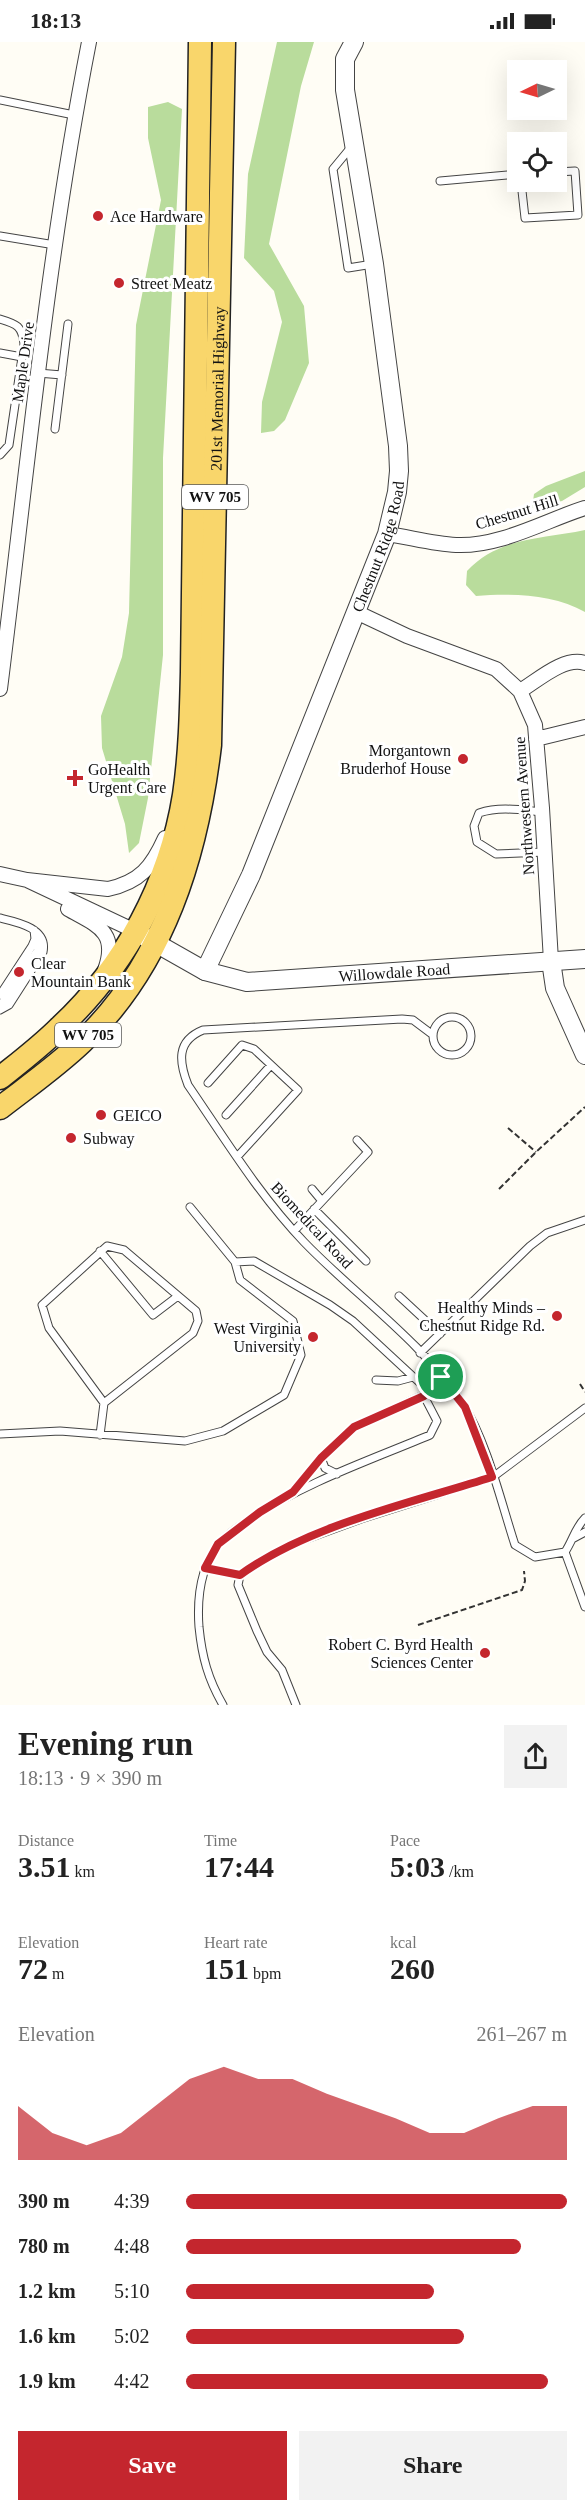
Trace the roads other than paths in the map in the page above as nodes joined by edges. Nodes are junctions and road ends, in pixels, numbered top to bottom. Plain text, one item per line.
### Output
1 (89, 42) edge
2 (200, 42) edge
3 (224, 42) edge
4 (354, 42) edge
5 (0, 100) edge
6 (74, 115) junction
7 (354, 144) junction
8 (567, 171) edge
9 (507, 175) edge
10 (440, 181) dead end
11 (522, 192) edge
12 (0, 236) edge
13 (56, 245) junction
14 (374, 264) junction
15 (0, 320) edge
16 (68, 324) dead end
17 (0, 353) edge
18 (22, 357) junction
19 (38, 373) junction
20 (62, 375) junction
21 (55, 429) dead end
22 (0, 455) edge
23 (585, 508) edge
24 (387, 534) junction
25 (356, 612) junction
26 (585, 663) edge
27 (0, 689) edge
28 (520, 692) junction
29 (585, 728) edge
30 (536, 739) junction
31 (184, 797) junction
32 (543, 812) junction
33 (545, 852) junction
34 (0, 874) edge
35 (27, 880) junction
36 (0, 918) edge
37 (135, 931) junction
38 (36, 932) junction
39 (156, 943) junction
40 (585, 959) edge
41 (551, 962) junction
42 (205, 971) junction
43 (101, 980) junction
44 (0, 995) edge
45 (0, 1008) edge
46 (433, 1035) junction
47 (585, 1055) edge
48 (271, 1065) junction
49 (0, 1078) edge
50 (208, 1083) dead end
51 (0, 1108) edge
52 (226, 1115) dead end
53 (357, 1140) dead end
54 (237, 1157) junction
55 (312, 1189) dead end
56 (322, 1201) junction
57 (190, 1207) dead end
58 (314, 1209) junction
59 (585, 1220) edge
60 (294, 1231) junction
61 (100, 1251) junction
62 (366, 1261) dead end
63 (235, 1262) junction
64 (178, 1296) junction
65 (399, 1296) dead end
66 (440, 1334) junction
67 (420, 1353) junction
68 (413, 1377) junction
69 (441, 1377) junction
70 (376, 1380) dead end
71 (428, 1387) junction
72 (424, 1396) junction
73 (104, 1403) junction
74 (585, 1408) edge
75 (0, 1434) edge
76 (100, 1435) junction
77 (321, 1458) junction
78 (337, 1474) junction
79 (492, 1477) junction
80 (293, 1492) junction
81 (585, 1518) edge
82 (585, 1532) edge
83 (574, 1538) junction
84 (565, 1552) junction
85 (205, 1568) junction
86 (240, 1575) junction
87 (585, 1607) edge
88 (223, 1705) edge
89 (296, 1705) edge

1 - 6 street, Maple Drive
2 - 31 main road, 201st Memorial Highway / WV 705
3 - 39 main road, 201st Memorial Highway / WV 705
4 - 7 street, Chestnut Ridge Road
5 - 6 lane
6 - 13 street, Maple Drive
7 - 14 street, Chestnut Ridge Road
7 - 14 lane
8 - 11 lane
9 - 10 lane
12 - 13 lane
13 - 19 street, Maple Drive
14 - 24 street, Chestnut Ridge Road
15 - 18 lane
16 - 20 lane
17 - 18 lane
18 - 22 lane
19 - 20 lane
19 - 27 street, Maple Drive
20 - 21 lane
23 - 24 street, Chestnut Hill
24 - 25 street, Chestnut Ridge Road
25 - 28 street, Northwestern Avenue
25 - 42 street, Chestnut Ridge Road
26 - 28 street
28 - 30 street, Northwestern Avenue
29 - 30 street
30 - 32 street, Northwestern Avenue
31 - 35 street
31 - 37 main road, 201st Memorial Highway / WV 705
32 - 33 street, Northwestern Avenue
32 - 33 lane
33 - 41 street, Northwestern Avenue
34 - 35 street
35 - 37 street
35 - 43 street
36 - 38 lane
37 - 39 street
37 - 43 main road, WV 705
38 - 44 lane
38 - 45 lane
39 - 42 street
39 - 51 main road, WV 705
40 - 41 street, Willowdale Road
41 - 42 street, Willowdale Road
41 - 47 street
43 - 49 main road, WV 705
46 - 46 lane
46 - 54 lane, Biomedical Road
48 - 50 lane
48 - 52 lane
48 - 54 lane
53 - 56 lane
54 - 60 lane, Biomedical Road
55 - 56 lane
56 - 58 lane
57 - 63 lane
58 - 60 lane
58 - 62 lane
59 - 66 lane
60 - 67 lane, Biomedical Road
61 - 64 lane
61 - 64 lane
61 - 73 lane
63 - 68 lane
63 - 76 lane
64 - 73 lane
65 - 66 lane
66 - 67 lane
67 - 69 lane, Biomedical Road
68 - 70 lane
68 - 71 lane
69 - 71 lane
69 - 79 lane, Biomedical Road
71 - 72 lane
72 - 77 lane
72 - 78 lane
73 - 76 lane
74 - 79 lane
75 - 76 lane
77 - 78 lane
77 - 80 lane
78 - 80 lane
79 - 84 lane, Biomedical Road
79 - 86 lane
80 - 85 lane
81 - 83 lane
82 - 83 lane
83 - 84 lane
84 - 87 lane
85 - 86 lane
85 - 88 lane
86 - 89 lane

